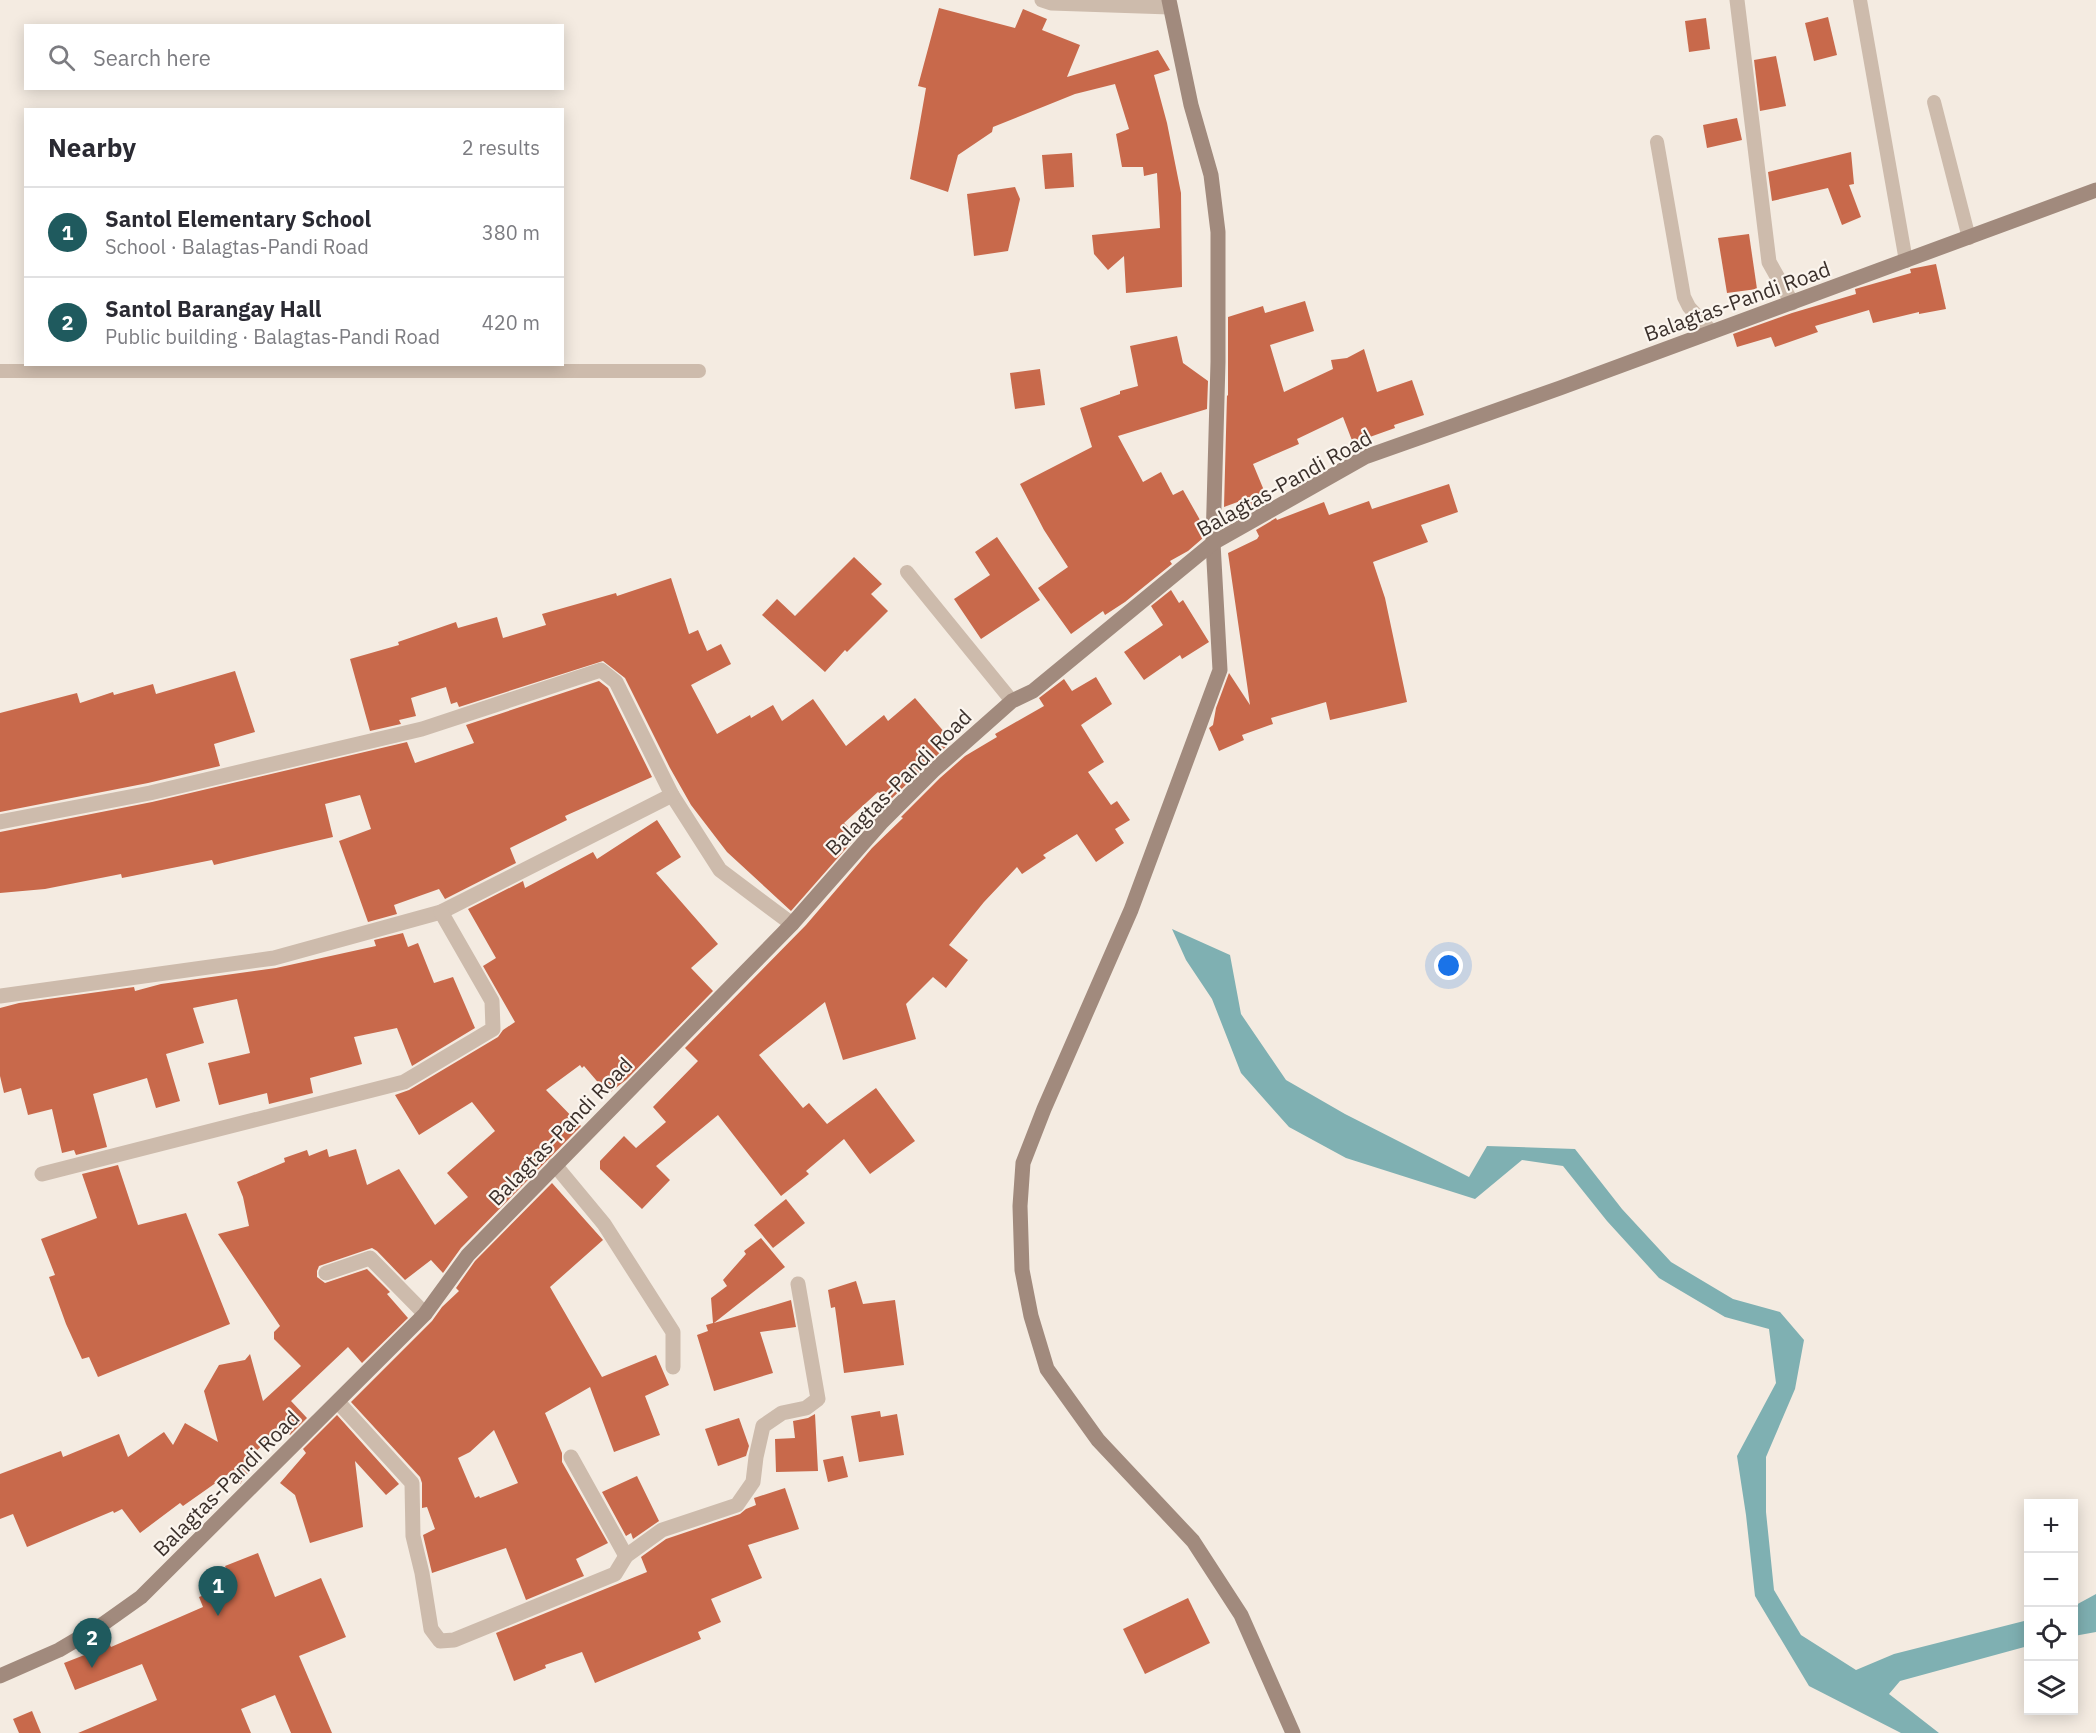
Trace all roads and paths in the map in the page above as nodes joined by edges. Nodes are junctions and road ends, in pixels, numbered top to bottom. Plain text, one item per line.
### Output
1 (1042, 0) edge
2 (1737, 0) edge
3 (1860, 0) edge
4 (1169, 4) edge
5 (1934, 102) dead end
6 (1657, 142) dead end
7 (2096, 190) edge
8 (1969, 238) junction
9 (1906, 261) junction
10 (1792, 303) junction
11 (1712, 332) junction
12 (0, 371) edge
13 (699, 371) dead end
14 (1213, 543) junction
15 (907, 572) dead end
16 (1012, 701) junction
17 (672, 795) junction
18 (0, 822) edge
19 (441, 912) junction
20 (792, 924) junction
21 (0, 996) edge
22 (555, 1165) junction
23 (42, 1174) dead end
24 (326, 1273) dead end
25 (798, 1284) dead end
26 (425, 1314) junction
27 (673, 1367) dead end
28 (338, 1402) junction
29 (571, 1457) dead end
30 (626, 1556) junction
31 (0, 1676) edge
32 (1293, 1733) edge

1 - 4 street
2 - 10 street
3 - 9 lane
4 - 14 main road
5 - 8 lane
6 - 11 lane
7 - 8 main road, Balagtas-Pandi Road
8 - 9 main road, Balagtas-Pandi Road
9 - 10 main road, Balagtas-Pandi Road
10 - 11 main road, Balagtas-Pandi Road
11 - 14 main road, Balagtas-Pandi Road
12 - 13 lane
14 - 16 main road, Balagtas-Pandi Road
14 - 32 main road
15 - 16 lane
16 - 20 main road, Balagtas-Pandi Road
17 - 18 street
17 - 19 street
17 - 20 street
19 - 21 street
19 - 23 street
20 - 22 main road, Balagtas-Pandi Road
22 - 26 main road, Balagtas-Pandi Road
22 - 27 street
24 - 26 street
25 - 30 street
26 - 28 main road, Balagtas-Pandi Road
28 - 30 street
28 - 31 main road, Balagtas-Pandi Road
29 - 30 street

